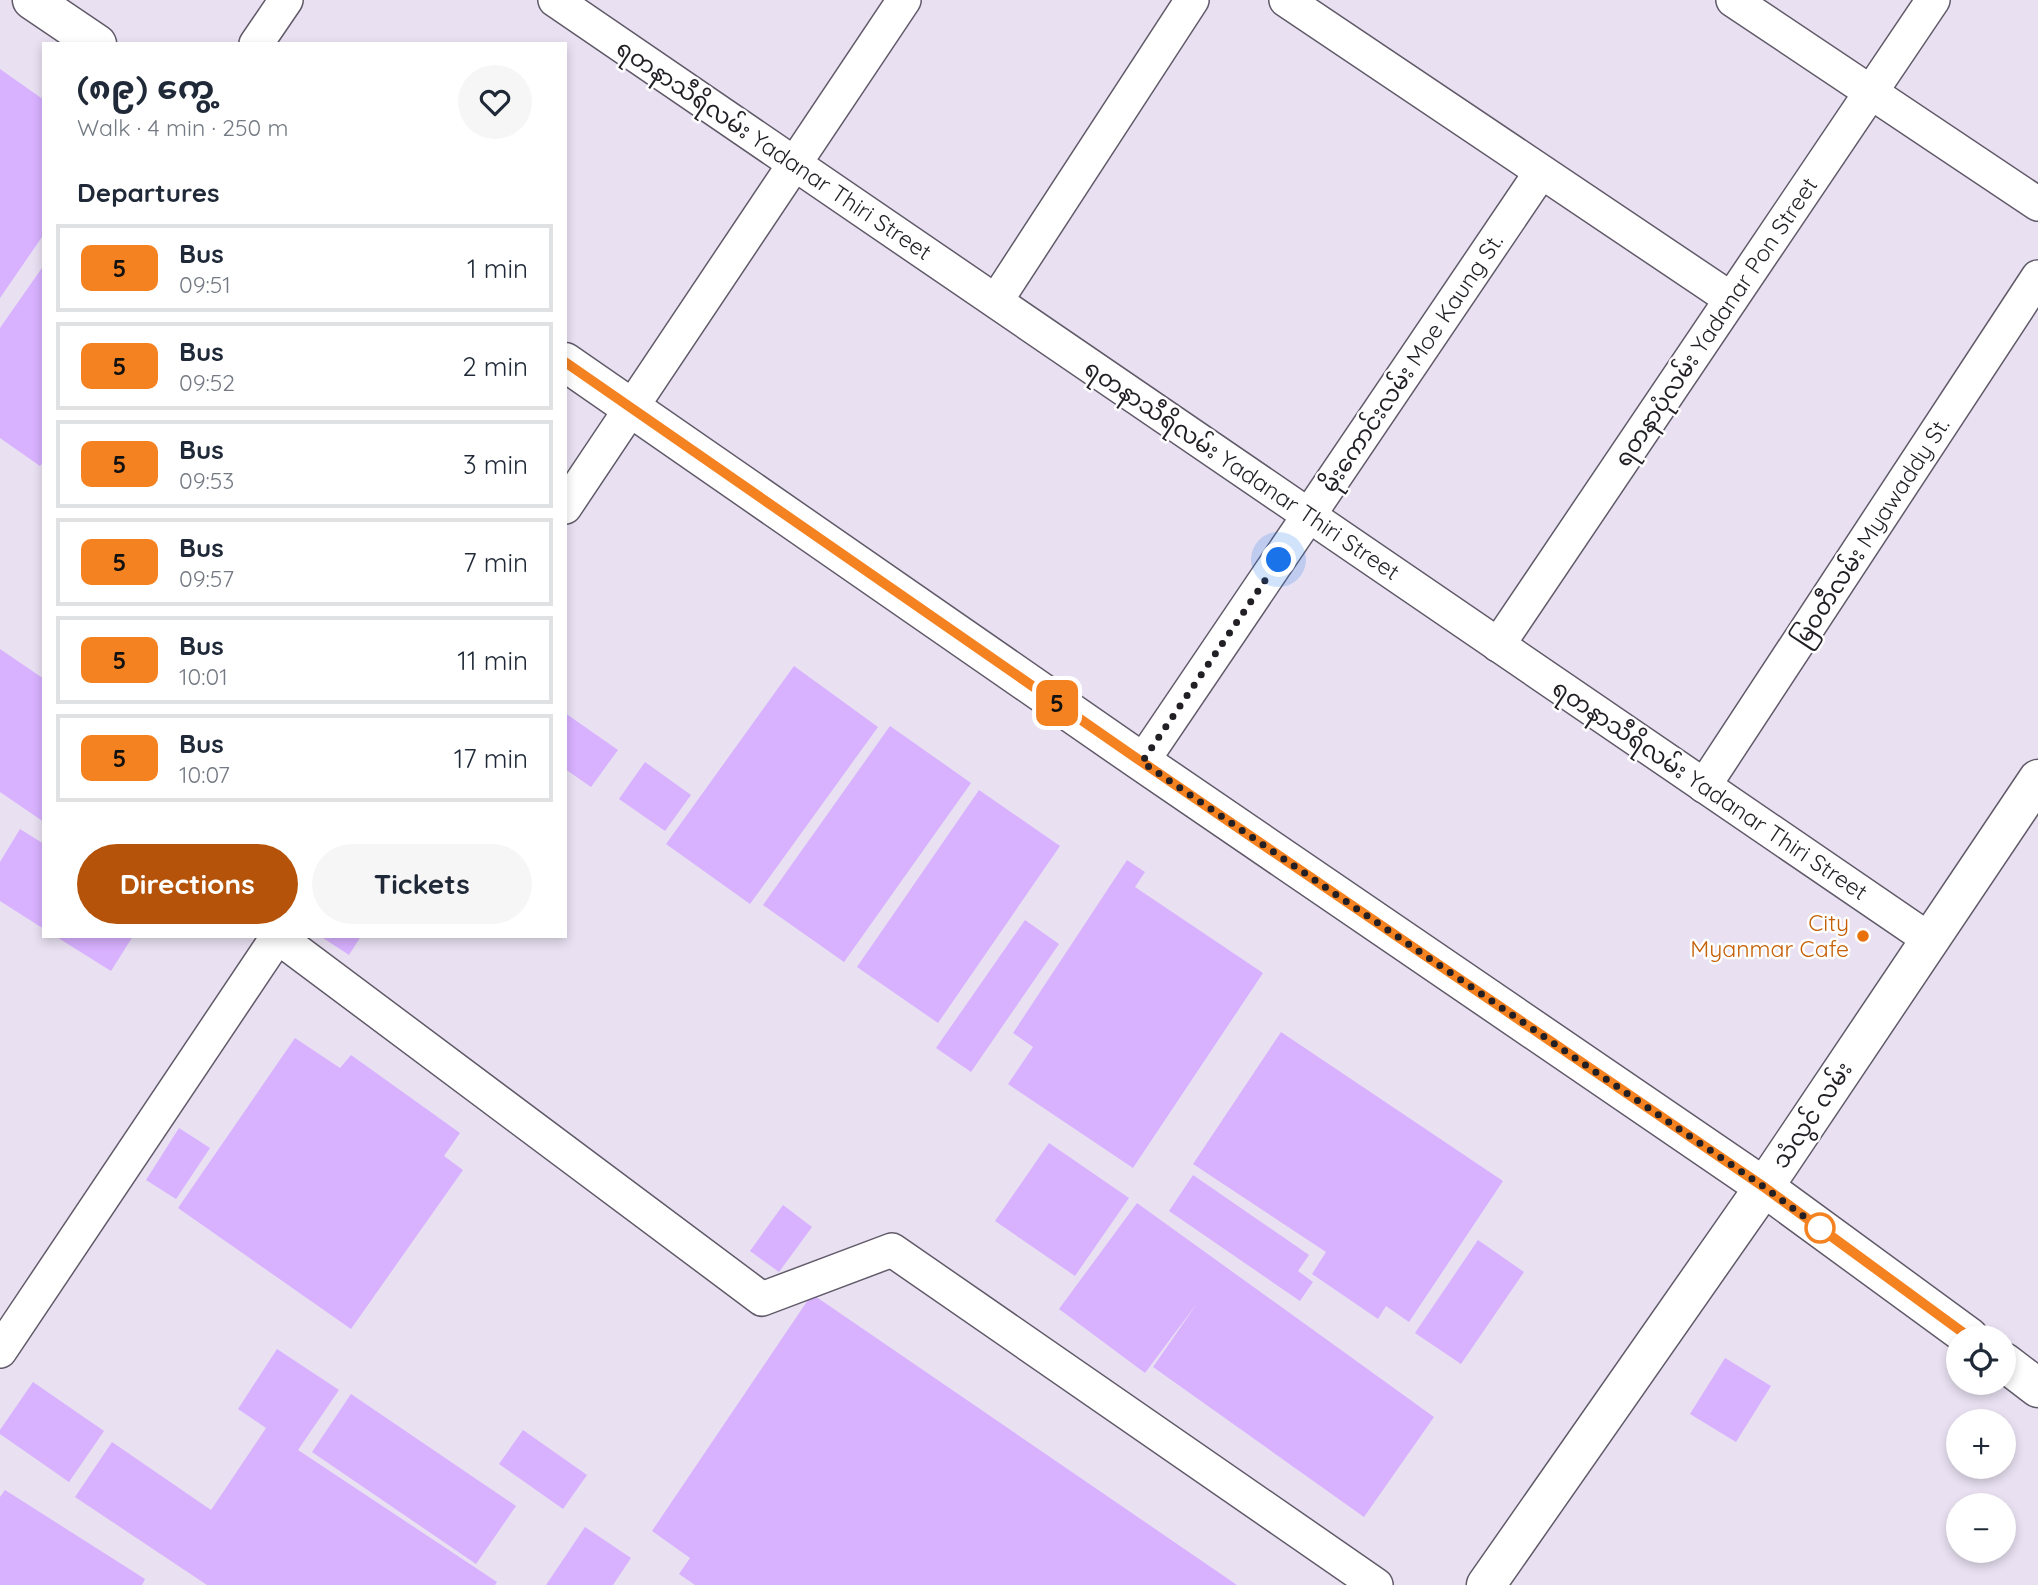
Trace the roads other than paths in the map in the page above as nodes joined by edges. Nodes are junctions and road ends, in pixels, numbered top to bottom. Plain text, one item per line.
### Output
1 (32, 0) edge
2 (286, 0) edge
3 (904, 0) edge
4 (1192, 0) edge
5 (1286, 0) edge
6 (1733, 0) edge
7 (1934, 0) edge
8 (566, 3) edge
9 (94, 42) edge
10 (257, 42) edge
11 (1871, 92) junction
12 (795, 164) junction
13 (1541, 172) junction
14 (2038, 204) edge
15 (2038, 277) edge
16 (1731, 299) junction
17 (996, 302) junction
18 (567, 363) edge
19 (632, 408) junction
20 (567, 504) edge
21 (1309, 515) junction
22 (1498, 645) junction
23 (1142, 762) junction
24 (2038, 779) edge
25 (1704, 786) junction
26 (277, 938) edge
27 (279, 938) edge
28 (1930, 940) junction
29 (1764, 1187) junction
30 (11, 1312) edge
31 (1953, 1325) edge
32 (0, 1351) edge
33 (1376, 1585) edge
34 (1486, 1585) edge

1 - 9 street
2 - 10 street
3 - 12 street
4 - 17 street
5 - 13 street
6 - 11 street
7 - 11 street, ရတနာပုံလမ်း Yadanar Pon Street
8 - 12 street, ရတနာသီရိလမ်း Yadanar Thiri Street
11 - 14 street
11 - 16 street, ရတနာပုံလမ်း Yadanar Pon Street
12 - 17 street, ရတနာသီရိလမ်း Yadanar Thiri Street
12 - 19 street
13 - 16 street
13 - 21 street, မိုးကောင်းလမ်း Moe Kaung St.
15 - 25 street, မြဝတီလမ်း Myawaddy St.
16 - 22 street, ရတနာပုံလမ်း Yadanar Pon Street
17 - 21 street, ရတနာသီရိလမ်း Yadanar Thiri Street
18 - 19 street
19 - 20 street
19 - 23 street
21 - 22 street, ရတနာသီရိလမ်း Yadanar Thiri Street
21 - 23 street, မိုးကောင်းလမ်း Moe Kaung St.
22 - 25 street, ရတနာသီရိလမ်း Yadanar Thiri Street
23 - 29 street
24 - 28 street, သံလွင် လမ်း
25 - 28 street, ရတနာသီရိလမ်း Yadanar Thiri Street
26 - 30 street
27 - 33 street
28 - 29 street, သံလွင် လမ်း
29 - 31 street
29 - 34 street, သံလွင် လမ်း
30 - 32 street

